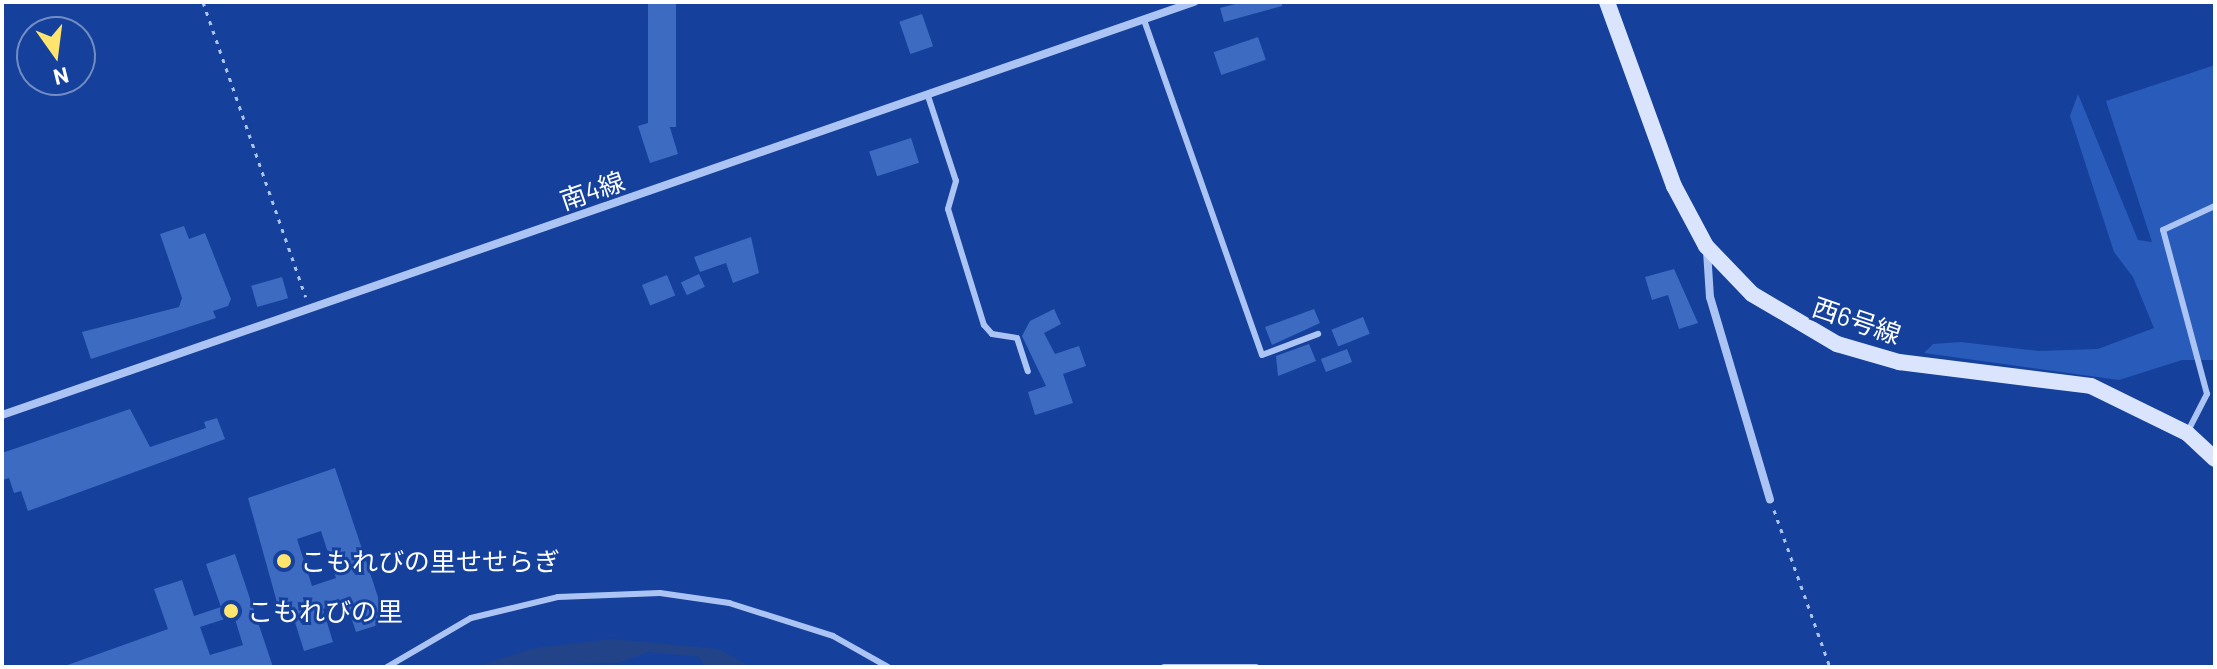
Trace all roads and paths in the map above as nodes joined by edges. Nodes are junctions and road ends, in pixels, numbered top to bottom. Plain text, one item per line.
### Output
1 (203, 2) edge
2 (1194, 2) edge
3 (1607, 2) edge
4 (1144, 20) junction
5 (928, 96) junction
6 (2215, 206) edge
7 (1706, 246) junction
8 (309, 308) junction
9 (1318, 334) dead end
10 (1028, 371) dead end
11 (2, 415) edge
12 (2187, 433) junction
13 (2215, 459) edge
14 (1770, 499) joint
15 (387, 667) edge
16 (888, 667) edge
17 (1164, 667) edge
18 (1256, 667) edge
19 (1830, 667) edge

1 - 8 path
2 - 4 street, 南4線
3 - 7 street, 西6号線
4 - 5 street, 南4線
4 - 9 lane
5 - 8 street, 南4線
5 - 10 lane
6 - 12 lane
7 - 12 street, 西6号線
7 - 14 street
8 - 11 street, 南4線
12 - 13 street, 西6号線
14 - 19 path
15 - 16 lane
17 - 18 lane

